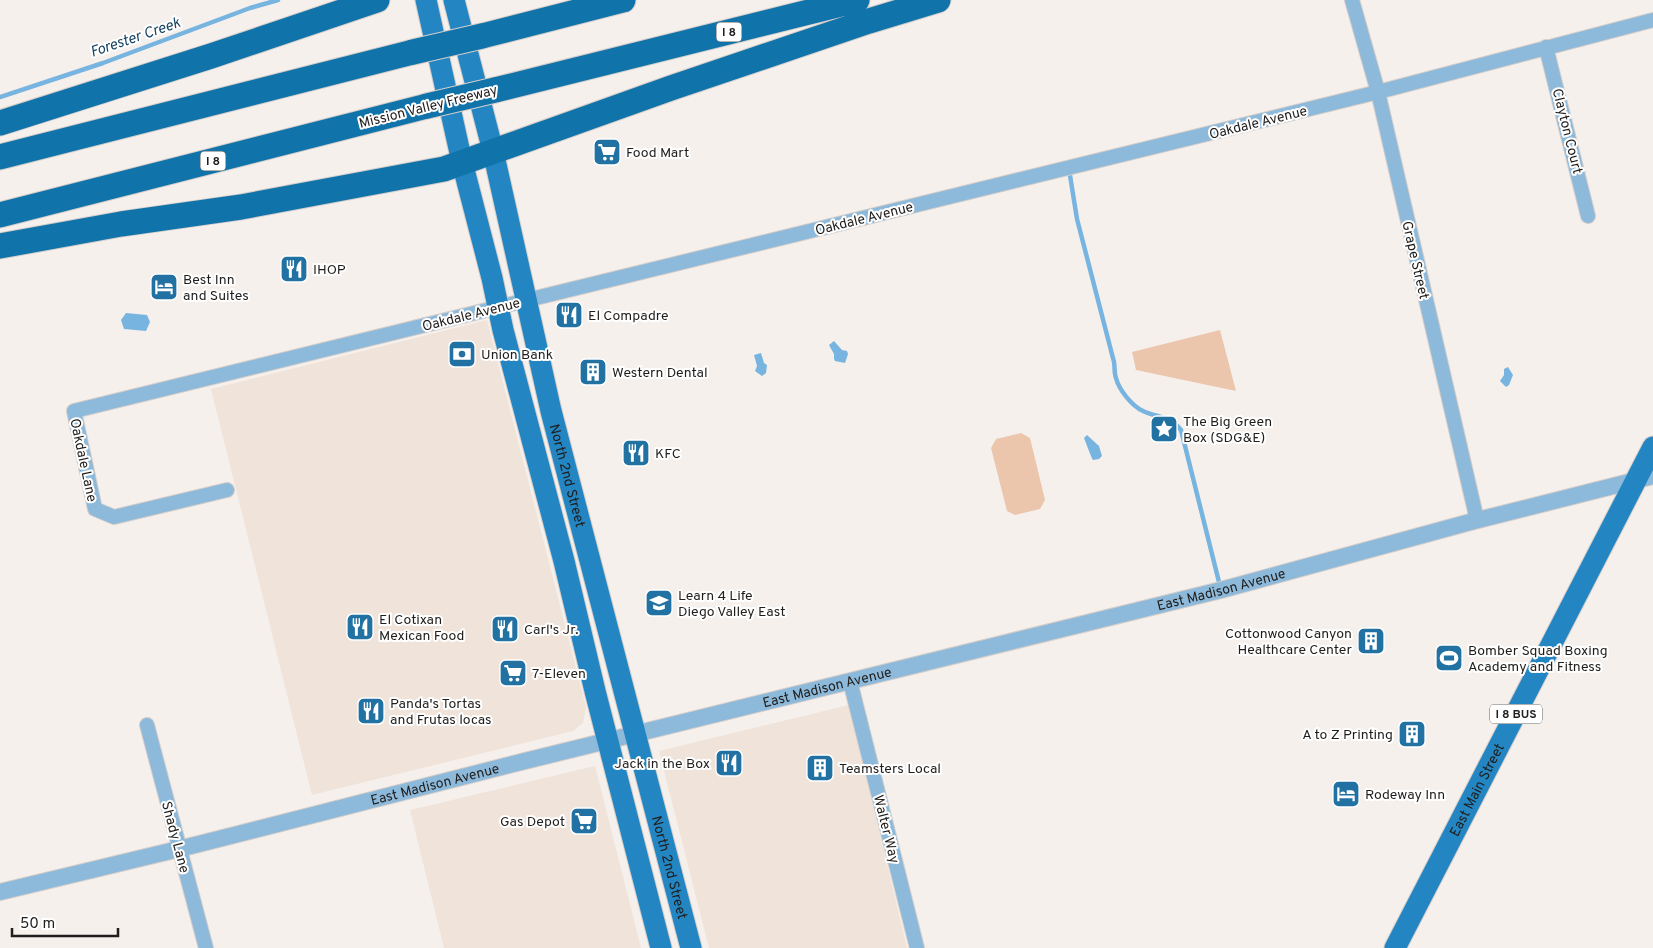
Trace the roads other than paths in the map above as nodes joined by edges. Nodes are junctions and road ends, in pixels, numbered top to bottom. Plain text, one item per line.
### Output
1 (377, 0) edge
2 (426, 0) edge
3 (454, 0) edge
4 (623, 0) edge
5 (857, 0) edge
6 (938, 0) edge
7 (1352, 0) edge
8 (1653, 20) edge
9 (1546, 47) junction
10 (1378, 92) junction
11 (0, 123) edge
12 (493, 151) junction
13 (0, 157) edge
14 (462, 162) junction
15 (0, 215) edge
16 (1588, 216) dead end
17 (0, 246) edge
18 (526, 300) junction
19 (499, 307) junction
20 (74, 411) joint
21 (1653, 447) edge
22 (1644, 478) edge
23 (227, 490) dead end
24 (1476, 520) junction
25 (850, 681) junction
26 (147, 725) dead end
27 (636, 735) junction
28 (608, 741) junction
29 (179, 849) junction
30 (1, 888) edge
31 (206, 948) edge
32 (661, 948) edge
33 (691, 948) edge
34 (917, 948) edge
35 (1395, 948) edge

1 - 11 highway
2 - 14 main road, North 2nd Street
3 - 12 main road, North 2nd Street
4 - 13 highway, bridge
5 - 15 highway, Mission Valley Freeway / I 8, bridge
6 - 12 highway
7 - 10 street, Grape Street
8 - 9 street, Oakdale Avenue
9 - 10 street, Oakdale Avenue
9 - 16 street, Clayton Court
10 - 18 street, Oakdale Avenue
10 - 24 street, Grape Street
12 - 14 highway
12 - 18 main road, North 2nd Street
14 - 17 highway
14 - 19 main road, North 2nd Street
18 - 19 street, Oakdale Avenue
18 - 27 main road, North 2nd Street
19 - 20 street, Oakdale Avenue
19 - 28 main road, North 2nd Street
20 - 23 street, Oakdale Lane
21 - 22 main road, East Main Street / I 8 BUS
22 - 24 street, East Madison Avenue
22 - 35 main road, East Main Street / I 8 BUS
24 - 25 street, East Madison Avenue
25 - 27 street, East Madison Avenue
25 - 34 street, Walter Way
26 - 29 street, Shady Lane
27 - 28 street, East Madison Avenue
27 - 33 main road, North 2nd Street
28 - 29 street, East Madison Avenue
28 - 32 main road, North 2nd Street
29 - 30 street, East Madison Avenue
29 - 31 street, Shady Lane

